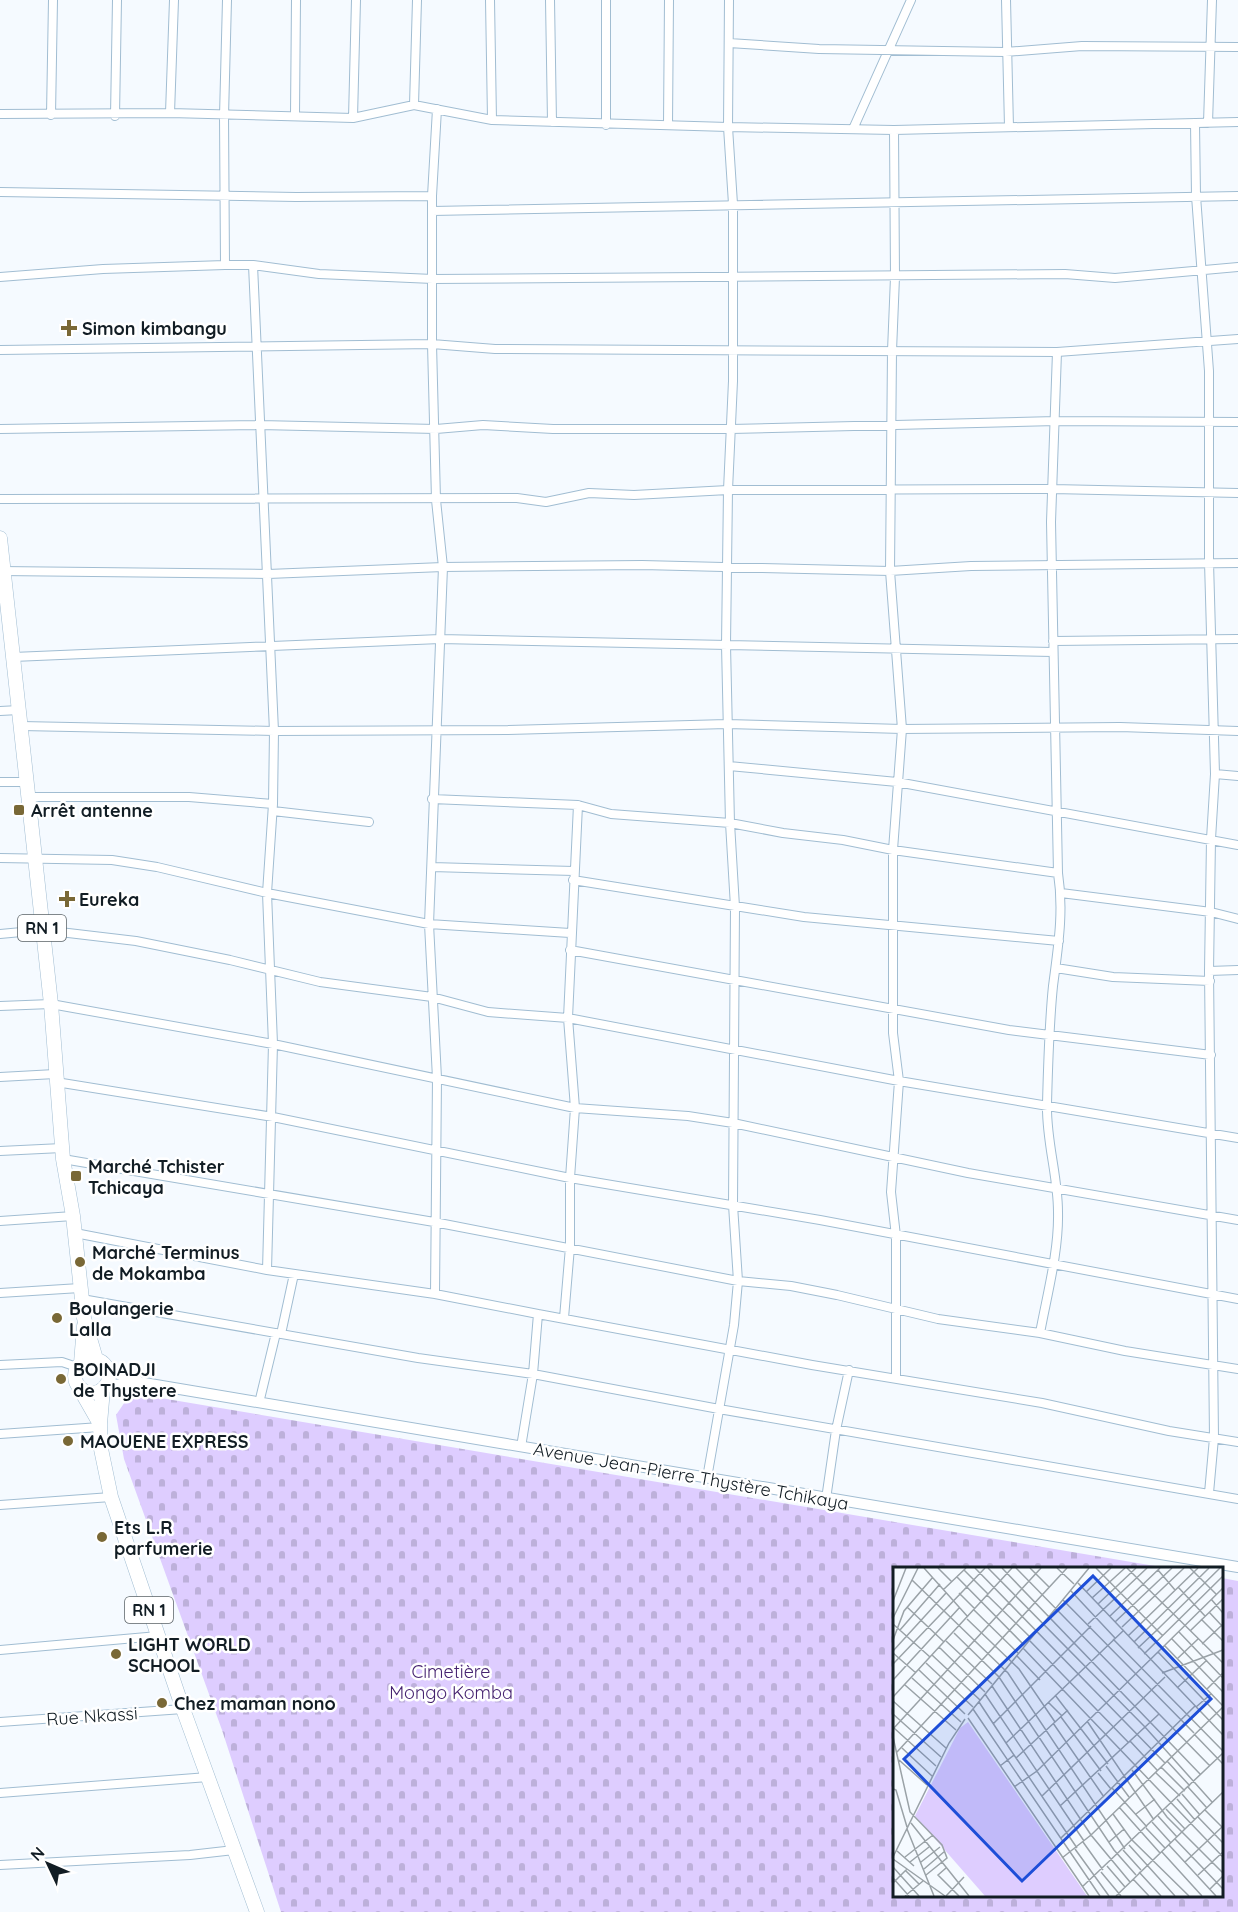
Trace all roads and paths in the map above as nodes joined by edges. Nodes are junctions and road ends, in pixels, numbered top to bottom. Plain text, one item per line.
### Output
1 (53, 0) edge
2 (117, 0) edge
3 (174, 0) edge
4 (227, 0) edge
5 (296, 0) edge
6 (356, 0) edge
7 (417, 0) edge
8 (490, 0) edge
9 (550, 0) edge
10 (606, 0) edge
11 (669, 0) edge
12 (729, 0) edge
13 (911, 0) edge
14 (1006, 0) edge
15 (1212, 0) edge
16 (729, 42) junction
17 (1210, 47) junction
18 (1238, 47) edge
19 (887, 50) junction
20 (1005, 52) junction
21 (414, 105) junction
22 (437, 109) junction
23 (170, 113) junction
24 (0, 114) edge
25 (51, 115) junction
26 (295, 115) junction
27 (115, 116) junction
28 (224, 116) junction
29 (353, 118) junction
30 (492, 120) junction
31 (552, 122) junction
32 (1238, 122) edge
33 (1195, 123) junction
34 (1208, 123) junction
35 (606, 124) junction
36 (668, 125) junction
37 (728, 127) junction
38 (1009, 127) junction
39 (853, 129) junction
40 (894, 130) junction
41 (0, 192) edge
42 (225, 195) junction
43 (432, 196) junction
44 (1196, 196) junction
45 (1238, 196) edge
46 (733, 204) junction
47 (895, 204) junction
48 (432, 211) junction
49 (225, 265) junction
50 (253, 265) junction
51 (1238, 267) edge
52 (1201, 268) junction
53 (733, 276) junction
54 (0, 277) edge
55 (895, 277) junction
56 (433, 279) junction
57 (1238, 339) edge
58 (1206, 342) junction
59 (432, 344) junction
60 (255, 345) junction
61 (0, 350) edge
62 (891, 351) junction
63 (733, 352) junction
64 (1057, 352) junction
65 (1056, 421) junction
66 (1210, 422) junction
67 (1238, 422) edge
68 (891, 423) junction
69 (260, 425) junction
70 (0, 429) edge
71 (436, 429) junction
72 (731, 429) junction
73 (1052, 489) junction
74 (728, 490) junction
75 (891, 490) junction
76 (1210, 493) junction
77 (1238, 493) edge
78 (264, 498) junction
79 (0, 499) edge
80 (436, 500) junction
81 (0, 538) edge
82 (1209, 562) junction
83 (1238, 563) edge
84 (1052, 565) junction
85 (443, 567) junction
86 (728, 567) junction
87 (2, 571) edge
88 (890, 571) junction
89 (268, 574) junction
90 (5, 637) edge
91 (1212, 638) junction
92 (440, 639) junction
93 (1238, 639) edge
94 (1053, 641) junction
95 (271, 645) junction
96 (726, 645) junction
97 (894, 650) junction
98 (1053, 652) junction
99 (13, 657) junction
100 (19, 710) junction
101 (0, 711) edge
102 (727, 724) junction
103 (21, 726) junction
104 (1056, 727) junction
105 (436, 729) junction
106 (902, 729) junction
107 (1214, 730) junction
108 (274, 731) junction
109 (1238, 731) edge
110 (729, 766) junction
111 (1215, 774) junction
112 (1238, 776) edge
113 (0, 782) edge
114 (26, 782) junction
115 (897, 782) junction
116 (30, 797) junction
117 (432, 799) junction
118 (578, 805) junction
119 (273, 807) junction
120 (1058, 812) junction
121 (369, 822) dead end
122 (730, 823) junction
123 (1211, 839) junction
124 (1238, 844) edge
125 (894, 850) junction
126 (33, 857) junction
127 (0, 858) edge
128 (432, 867) junction
129 (1058, 873) junction
130 (573, 875) junction
131 (267, 893) junction
132 (1061, 893) junction
133 (735, 907) junction
134 (1211, 912) junction
135 (1238, 919) edge
136 (429, 924) junction
137 (894, 926) junction
138 (43, 930) junction
139 (570, 933) junction
140 (0, 934) edge
141 (1059, 940) junction
142 (570, 950) junction
143 (1056, 968) junction
144 (1238, 970) edge
145 (268, 971) junction
146 (1209, 971) junction
147 (736, 980) junction
148 (1210, 981) junction
149 (432, 997) junction
150 (51, 1004) junction
151 (0, 1006) edge
152 (894, 1008) junction
153 (568, 1018) junction
154 (1050, 1034) junction
155 (273, 1044) junction
156 (736, 1050) junction
157 (1211, 1055) junction
158 (0, 1077) edge
159 (56, 1078) junction
160 (436, 1078) junction
161 (899, 1081) junction
162 (1047, 1106) junction
163 (575, 1108) junction
164 (273, 1118) junction
165 (733, 1123) junction
166 (1212, 1132) junction
167 (1238, 1138) edge
168 (435, 1150) junction
169 (0, 1151) edge
170 (63, 1154) junction
171 (893, 1157) junction
172 (570, 1178) junction
173 (1057, 1190) junction
174 (270, 1196) junction
175 (733, 1204) junction
176 (74, 1216) junction
177 (1211, 1216) junction
178 (1238, 1220) edge
179 (0, 1221) edge
180 (434, 1222) junction
181 (75, 1233) junction
182 (896, 1236) junction
183 (570, 1247) junction
184 (1052, 1264) junction
185 (267, 1270) junction
186 (294, 1274) junction
187 (738, 1281) junction
188 (0, 1293) edge
189 (81, 1293) junction
190 (435, 1294) junction
191 (1210, 1294) junction
192 (1238, 1299) edge
193 (897, 1310) junction
194 (538, 1314) junction
195 (84, 1318) junction
196 (564, 1318) junction
197 (279, 1333) junction
198 (1040, 1333) junction
199 (729, 1350) junction
200 (96, 1359) junction
201 (0, 1365) edge
202 (79, 1365) junction
203 (1211, 1365) junction
204 (1238, 1369) edge
205 (108, 1370) junction
206 (849, 1370) junction
207 (533, 1374) junction
208 (896, 1377) junction
209 (144, 1383) junction
210 (105, 1387) junction
211 (80, 1389) junction
212 (259, 1404) junction
213 (719, 1409) junction
214 (100, 1425) junction
215 (836, 1430) junction
216 (0, 1434) edge
217 (1214, 1438) junction
218 (1238, 1442) edge
219 (521, 1447) junction
220 (707, 1478) junction
221 (1209, 1494) junction
222 (111, 1497) junction
223 (826, 1499) junction
224 (1238, 1499) edge
225 (0, 1505) edge
226 (1238, 1567) edge
227 (158, 1636) junction
228 (0, 1650) edge
229 (183, 1709) junction
230 (0, 1722) edge
231 (208, 1777) junction
232 (0, 1793) edge
233 (234, 1850) junction
234 (0, 1865) edge
235 (257, 1912) edge

1 - 25 street
2 - 27 street
3 - 23 street
4 - 28 street
5 - 26 street
6 - 29 street
7 - 21 street
8 - 30 street
9 - 31 street
10 - 35 street
11 - 36 street
12 - 16 street
13 - 19 street
14 - 20 street
15 - 17 street
16 - 19 street
16 - 37 street
17 - 18 street
17 - 20 street
17 - 34 street
19 - 20 street
19 - 39 street
20 - 38 street
21 - 22 street
21 - 29 street
22 - 30 street
22 - 43 street
23 - 27 street
23 - 28 street
24 - 25 street
25 - 27 street
26 - 28 street
26 - 29 street
28 - 42 street
30 - 31 street
31 - 35 street
32 - 34 street
33 - 34 street
33 - 38 street
33 - 44 street
35 - 36 street
36 - 37 street
37 - 39 street
37 - 46 street
38 - 40 street
39 - 40 street
40 - 47 street
41 - 42 street
42 - 43 street
42 - 49 street
43 - 48 street
44 - 45 street
44 - 47 street
44 - 52 street
46 - 47 street
46 - 48 street
46 - 53 street
47 - 55 street
48 - 56 street
49 - 50 street
49 - 54 street
50 - 56 street
50 - 60 street
51 - 52 street
52 - 55 street
52 - 58 street
53 - 55 street
53 - 56 street
53 - 63 street
55 - 62 street
56 - 59 street
57 - 58 street
58 - 64 street
58 - 66 street
59 - 60 street
59 - 63 street
59 - 71 street
60 - 61 street
60 - 69 street
62 - 63 street
62 - 64 street
62 - 68 street
63 - 72 street
64 - 65 street
65 - 66 street
65 - 68 street
65 - 73 street
66 - 67 street
66 - 76 street
68 - 72 street
68 - 75 street
69 - 70 street
69 - 71 street
69 - 78 street
71 - 72 street
71 - 80 street
72 - 74 street
73 - 75 street
73 - 76 street
73 - 84 street
74 - 75 street
74 - 80 street
74 - 86 street
75 - 88 street
76 - 77 street
76 - 82 street
78 - 79 street
78 - 80 street
78 - 89 street
80 - 85 street
81 - 87 highway, RN 1
82 - 83 street
82 - 84 street
82 - 91 street
84 - 88 street
84 - 94 street
85 - 86 street
85 - 89 street
85 - 92 street
86 - 88 street
86 - 96 street
87 - 89 street
87 - 90 highway, RN 1
88 - 97 street
89 - 95 street
90 - 99 highway, RN 1
91 - 93 street
91 - 94 street
91 - 107 street
92 - 95 street
92 - 96 street
92 - 105 street
94 - 98 street
95 - 99 street
95 - 108 street
96 - 97 street
96 - 102 street
97 - 98 street
97 - 106 street
98 - 104 street
99 - 100 highway, RN 1
100 - 101 street
100 - 103 highway, RN 1
102 - 105 street
102 - 106 street
102 - 110 street
103 - 108 street
103 - 114 highway, RN 1
104 - 106 street
104 - 107 street
104 - 120 street
105 - 108 street
105 - 117 street
106 - 115 street
107 - 109 street
107 - 111 street
108 - 119 street
110 - 115 street
110 - 122 street
111 - 112 street
111 - 123 street
113 - 114 street
114 - 116 highway, RN 1
115 - 120 street
115 - 125 street
116 - 119 street
116 - 126 highway, RN 1
117 - 118 street
117 - 128 street
118 - 122 street
118 - 130 street
119 - 121 street
119 - 131 street
120 - 123 street
120 - 129 street
122 - 125 street
122 - 133 street
123 - 124 street
123 - 134 street
125 - 129 street
125 - 137 street
126 - 127 street
126 - 131 street
126 - 138 highway, RN 1
128 - 130 street
128 - 136 street
129 - 132 street
130 - 133 street
130 - 139 street
131 - 136 street
131 - 145 street
132 - 134 street
132 - 141 street
133 - 137 street
133 - 147 street
134 - 135 street
134 - 146 street
136 - 139 street
136 - 149 street
137 - 141 street
137 - 152 street
138 - 140 street
138 - 145 street
138 - 150 highway, RN 1
139 - 142 street
141 - 143 street
142 - 147 street
142 - 153 street
143 - 148 street
143 - 154 street
144 - 146 street
145 - 149 street
145 - 155 street
146 - 148 street
147 - 152 street
147 - 156 street
148 - 157 street
149 - 153 street
149 - 160 street
150 - 151 street
150 - 155 street
150 - 159 highway, RN 1
152 - 154 street
152 - 161 street
153 - 156 street
153 - 163 street
154 - 157 street
154 - 162 street
155 - 160 street
155 - 164 street
156 - 161 street
156 - 165 street
157 - 166 street
158 - 159 street
159 - 164 street
159 - 170 highway, RN 1
160 - 163 street
160 - 168 street
161 - 162 street
161 - 171 street
162 - 166 street
162 - 173 street
163 - 165 street
163 - 172 street
164 - 168 street
164 - 174 street
165 - 171 street
165 - 175 street
166 - 167 street
166 - 177 street
168 - 172 street
168 - 180 street
169 - 170 street
170 - 174 street
170 - 176 highway, RN 1
171 - 173 street
171 - 182 street
172 - 175 street
172 - 183 street
173 - 177 street
173 - 184 street
174 - 180 street
174 - 185 street
175 - 182 street
175 - 187 street
176 - 179 street
176 - 181 highway, RN 1
177 - 178 street
177 - 191 street
180 - 183 street
180 - 190 street
181 - 185 street
181 - 189 highway, RN 1
182 - 184 street
182 - 193 street
183 - 187 street
183 - 196 street
184 - 191 street
184 - 198 street
185 - 186 street
186 - 190 street
186 - 197 street
187 - 193 street
187 - 199 street
188 - 189 street
189 - 195 highway, RN 1
189 - 197 street
190 - 194 street
191 - 192 street
191 - 203 street
193 - 198 street
193 - 208 street
194 - 196 street
194 - 207 street
195 - 200 highway, RN 1
195 - 202 highway, RN 1
196 - 199 street
197 - 207 street
197 - 212 street
198 - 203 street
199 - 206 street
199 - 213 street
200 - 202 highway
200 - 205 highway
201 - 202 street
202 - 211 highway
203 - 204 street
203 - 217 street
205 - 209 street, Avenue Jean-Pierre Thystère Tchikaya
205 - 210 highway
206 - 208 street
206 - 215 street
207 - 213 street
207 - 219 street
208 - 217 street
209 - 210 street, Avenue Jean-Pierre Thystère Tchikaya
209 - 212 street, Avenue Jean-Pierre Thystère Tchikaya
210 - 211 highway
210 - 214 highway, RN 1
211 - 214 highway, RN 1
212 - 219 street, Avenue Jean-Pierre Thystère Tchikaya
213 - 215 street
213 - 220 street
214 - 216 street
214 - 222 highway, RN 1
215 - 221 street
215 - 223 street
217 - 218 street
217 - 221 street
219 - 220 street, Avenue Jean-Pierre Thystère Tchikaya
220 - 223 street, Avenue Jean-Pierre Thystère Tchikaya
221 - 224 street
222 - 225 street
222 - 227 highway, RN 1
223 - 226 street, Avenue Jean-Pierre Thystère Tchikaya
227 - 228 street
227 - 229 highway, RN 1
229 - 230 street, Rue Nkassi
229 - 231 highway, RN 1
231 - 232 street
231 - 233 highway, RN 1
233 - 234 street
233 - 235 highway, RN 1

